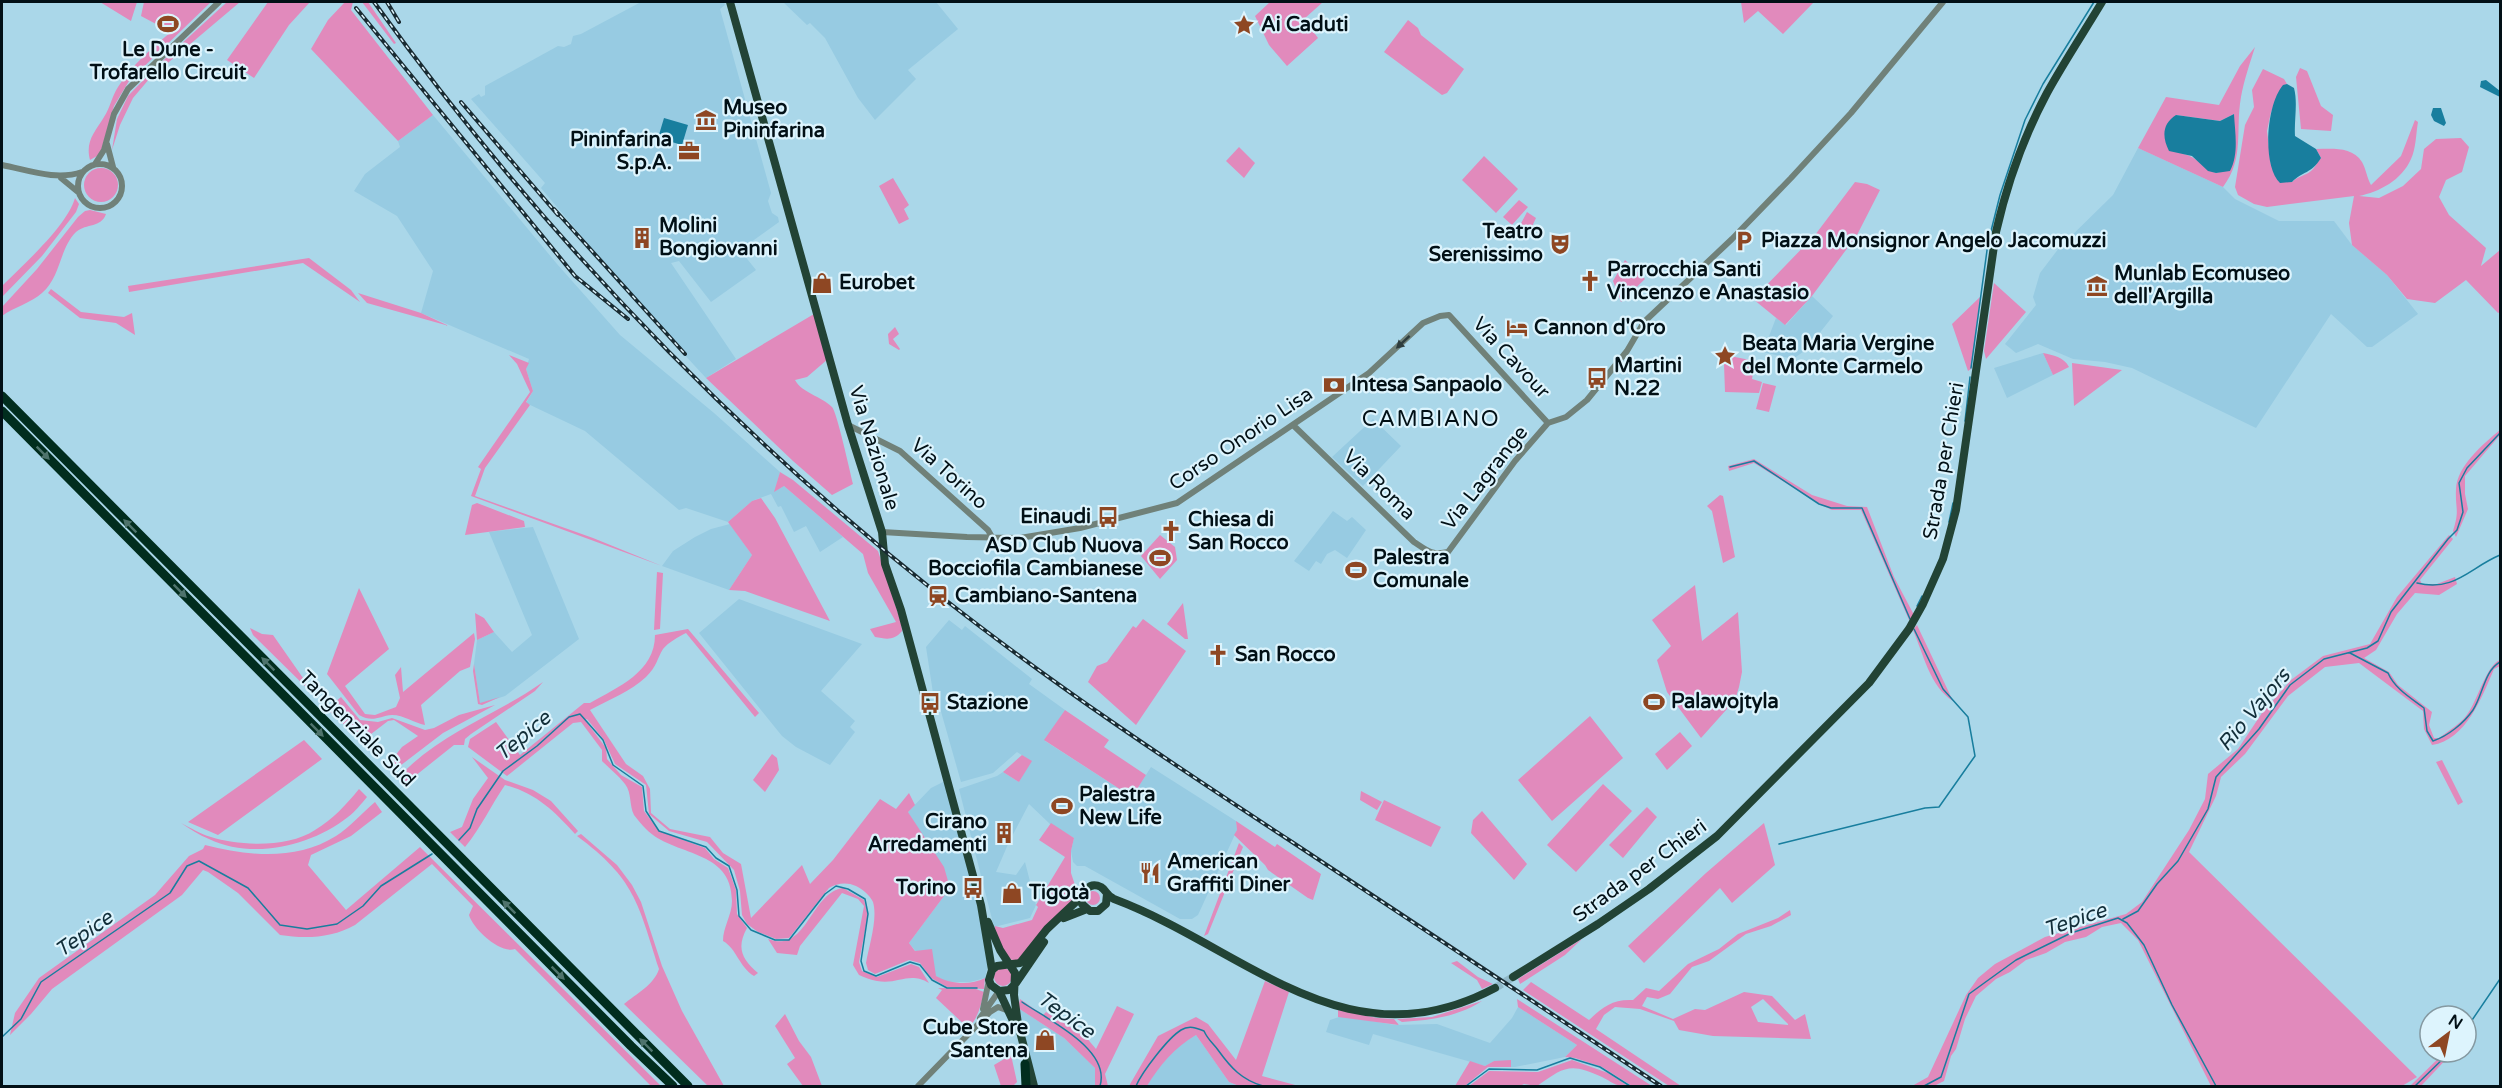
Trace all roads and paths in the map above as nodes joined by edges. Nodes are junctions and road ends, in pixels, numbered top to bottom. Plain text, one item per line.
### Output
1 (219, 2) edge
2 (730, 2) edge
3 (1943, 2) edge
4 (2102, 2) edge
5 (107, 141) junction
6 (95, 164) junction
7 (2, 165) edge
8 (113, 167) junction
9 (83, 171) junction
10 (58, 176) junction
11 (79, 193) junction
12 (1449, 315) joint
13 (2, 396) edge
14 (2, 411) edge
15 (1548, 423) junction
16 (848, 425) junction
17 (1293, 425) junction
18 (882, 532) junction
19 (992, 537) junction
20 (1448, 552) joint
21 (1107, 894) junction
22 (1082, 897) junction
23 (981, 905) junction
24 (1105, 906) junction
25 (1137, 907) junction
26 (1087, 909) junction
27 (1008, 965) junction
28 (992, 970) junction
29 (1513, 977) tunnel mouth
30 (989, 980) junction
31 (1014, 985) junction
32 (1495, 988) tunnel mouth
33 (999, 991) junction
34 (1010, 1011) junction
35 (982, 1016) junction
36 (975, 1026) junction
37 (1025, 1064) joint
38 (673, 1086) edge
39 (688, 1086) edge
40 (918, 1086) edge
41 (1030, 1086) edge

1 - 5 street
2 - 16 main road, Via Nazionale
3 - 15 street
4 - 29 main road, Strada per Chieri
5 - 6 street
5 - 8 street
6 - 8 street
6 - 9 street
7 - 10 street
8 - 11 street
9 - 10 street
9 - 11 street
10 - 11 street
12 - 15 street, Via Cavour
12 -> 17 street, Corso Onorio Lisa
39 -> 13 highway, Tangenziale Sud
14 -> 38 highway, Tangenziale Sud
15 - 20 street, Via Lagrange
16 - 18 main road, Via Nazionale
16 - 19 street, Via Torino
17 - 19 street, Corso Onorio Lisa
17 - 20 street, Via Roma
18 - 19 street, Corso Onorio Lisa
18 - 23 main road, Via Nazionale
21 - 22 main road
21 - 24 main road
21 - 25 main road
22 - 26 main road
22 - 27 main road
23 - 27 main road, Via Nazionale
23 - 28 main road, Via Nazionale
24 - 25 main road
24 - 26 main road
25 - 32 main road
26 - 31 main road
27 - 28 main road
27 - 31 main road, Via Nazionale
28 - 30 main road, Via Nazionale
30 - 33 main road
30 - 35 street
31 - 33 main road
31 - 41 main road, Via Nazionale
33 - 34 main road
33 - 35 street
34 - 36 street
34 - 37 main road
35 - 36 street
36 - 40 street
37 - 41 highway

